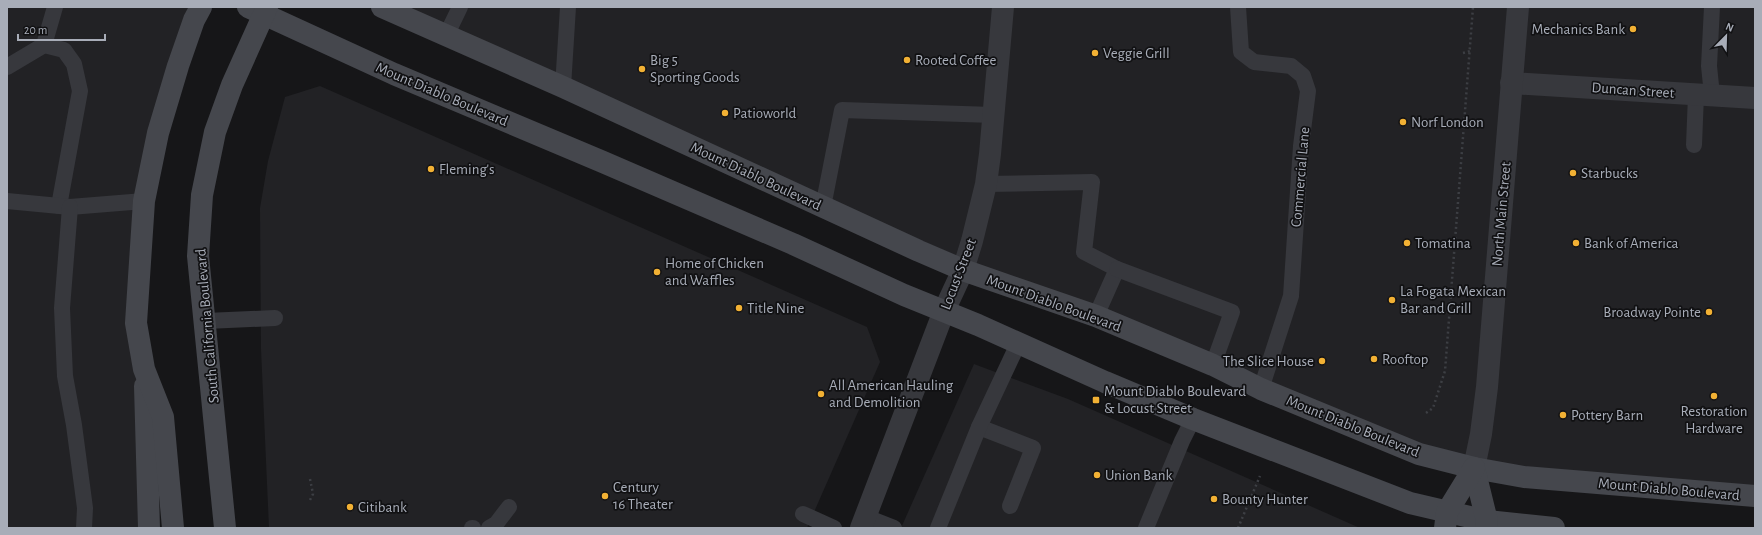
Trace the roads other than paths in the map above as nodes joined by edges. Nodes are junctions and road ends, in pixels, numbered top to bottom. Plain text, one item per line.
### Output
1 (55, 7) edge
2 (201, 7) edge
3 (382, 7) edge
4 (460, 7) edge
5 (568, 7) edge
6 (1003, 7) edge
7 (1238, 7) edge
8 (1518, 7) edge
9 (1712, 7) edge
10 (259, 9) edge
11 (446, 36) junction
12 (44, 45) junction
13 (7, 67) edge
14 (1511, 83) junction
15 (563, 87) junction
16 (1704, 95) junction
17 (1755, 98) edge
18 (993, 115) junction
19 (1694, 145) dead end
20 (986, 184) junction
21 (7, 201) edge
22 (144, 201) junction
23 (65, 206) junction
24 (823, 207) junction
25 (1117, 269) junction
26 (963, 270) junction
27 (944, 311) junction
28 (1096, 316) junction
29 (275, 318) dead end
30 (206, 321) junction
31 (1018, 344) junction
32 (1213, 365) junction
33 (144, 369) junction
34 (1261, 389) junction
35 (1193, 418) junction
36 (979, 427) junction
37 (1474, 468) junction
38 (1755, 496) edge
39 (1010, 506) dead end
40 (508, 507) dead end
41 (803, 514) dead end
42 (1446, 520) edge
43 (864, 522) edge
44 (1487, 524) edge
45 (84, 528) edge
46 (148, 528) edge
47 (173, 528) edge
48 (225, 528) edge
49 (489, 528) edge
50 (834, 528) edge
51 (894, 528) edge
52 (938, 528) edge
53 (1146, 528) edge
54 (1554, 528) edge

1 - 12 lane
2 - 22 main road
3 - 11 main road, Mount Diablo Boulevard
4 - 11 lane
5 - 15 lane
6 - 18 street, Locust Street
7 - 34 lane, Commercial Lane
8 - 14 street, North Main Street
9 - 16 lane
10 - 27 main road, Mount Diablo Boulevard
10 - 30 main road, South California Boulevard
11 - 15 main road, Mount Diablo Boulevard
12 - 13 lane
12 - 23 lane
14 - 16 street, Duncan Street
14 - 37 street, North Main Street
15 - 24 main road, Mount Diablo Boulevard
16 - 17 street, Duncan Street
16 - 19 lane
18 - 20 street, Locust Street
18 - 24 lane
20 - 25 lane
20 - 26 street, Locust Street
21 - 23 lane
22 - 23 lane
22 - 33 main road
23 - 45 lane
24 - 26 main road, Mount Diablo Boulevard
25 - 28 lane
25 - 32 lane
26 - 27 street, Locust Street
26 - 28 main road, Mount Diablo Boulevard
27 - 31 main road, Mount Diablo Boulevard
27 - 43 street, Locust Street
28 - 32 main road, Mount Diablo Boulevard
29 - 30 lane
30 - 48 main road, South California Boulevard
31 - 35 main road, Mount Diablo Boulevard
31 - 36 lane
32 - 34 main road, Mount Diablo Boulevard
33 - 46 main road
33 - 47 main road
34 - 37 main road, Mount Diablo Boulevard
35 - 42 main road, Mount Diablo Boulevard
35 - 53 lane
36 - 39 lane
36 - 52 lane
37 - 38 main road, Mount Diablo Boulevard
37 - 42 main road
37 - 44 main road
40 - 49 lane
41 - 50 lane
42 - 44 main road, Mount Diablo Boulevard
43 - 51 lane
44 - 54 main road, Mount Diablo Boulevard

